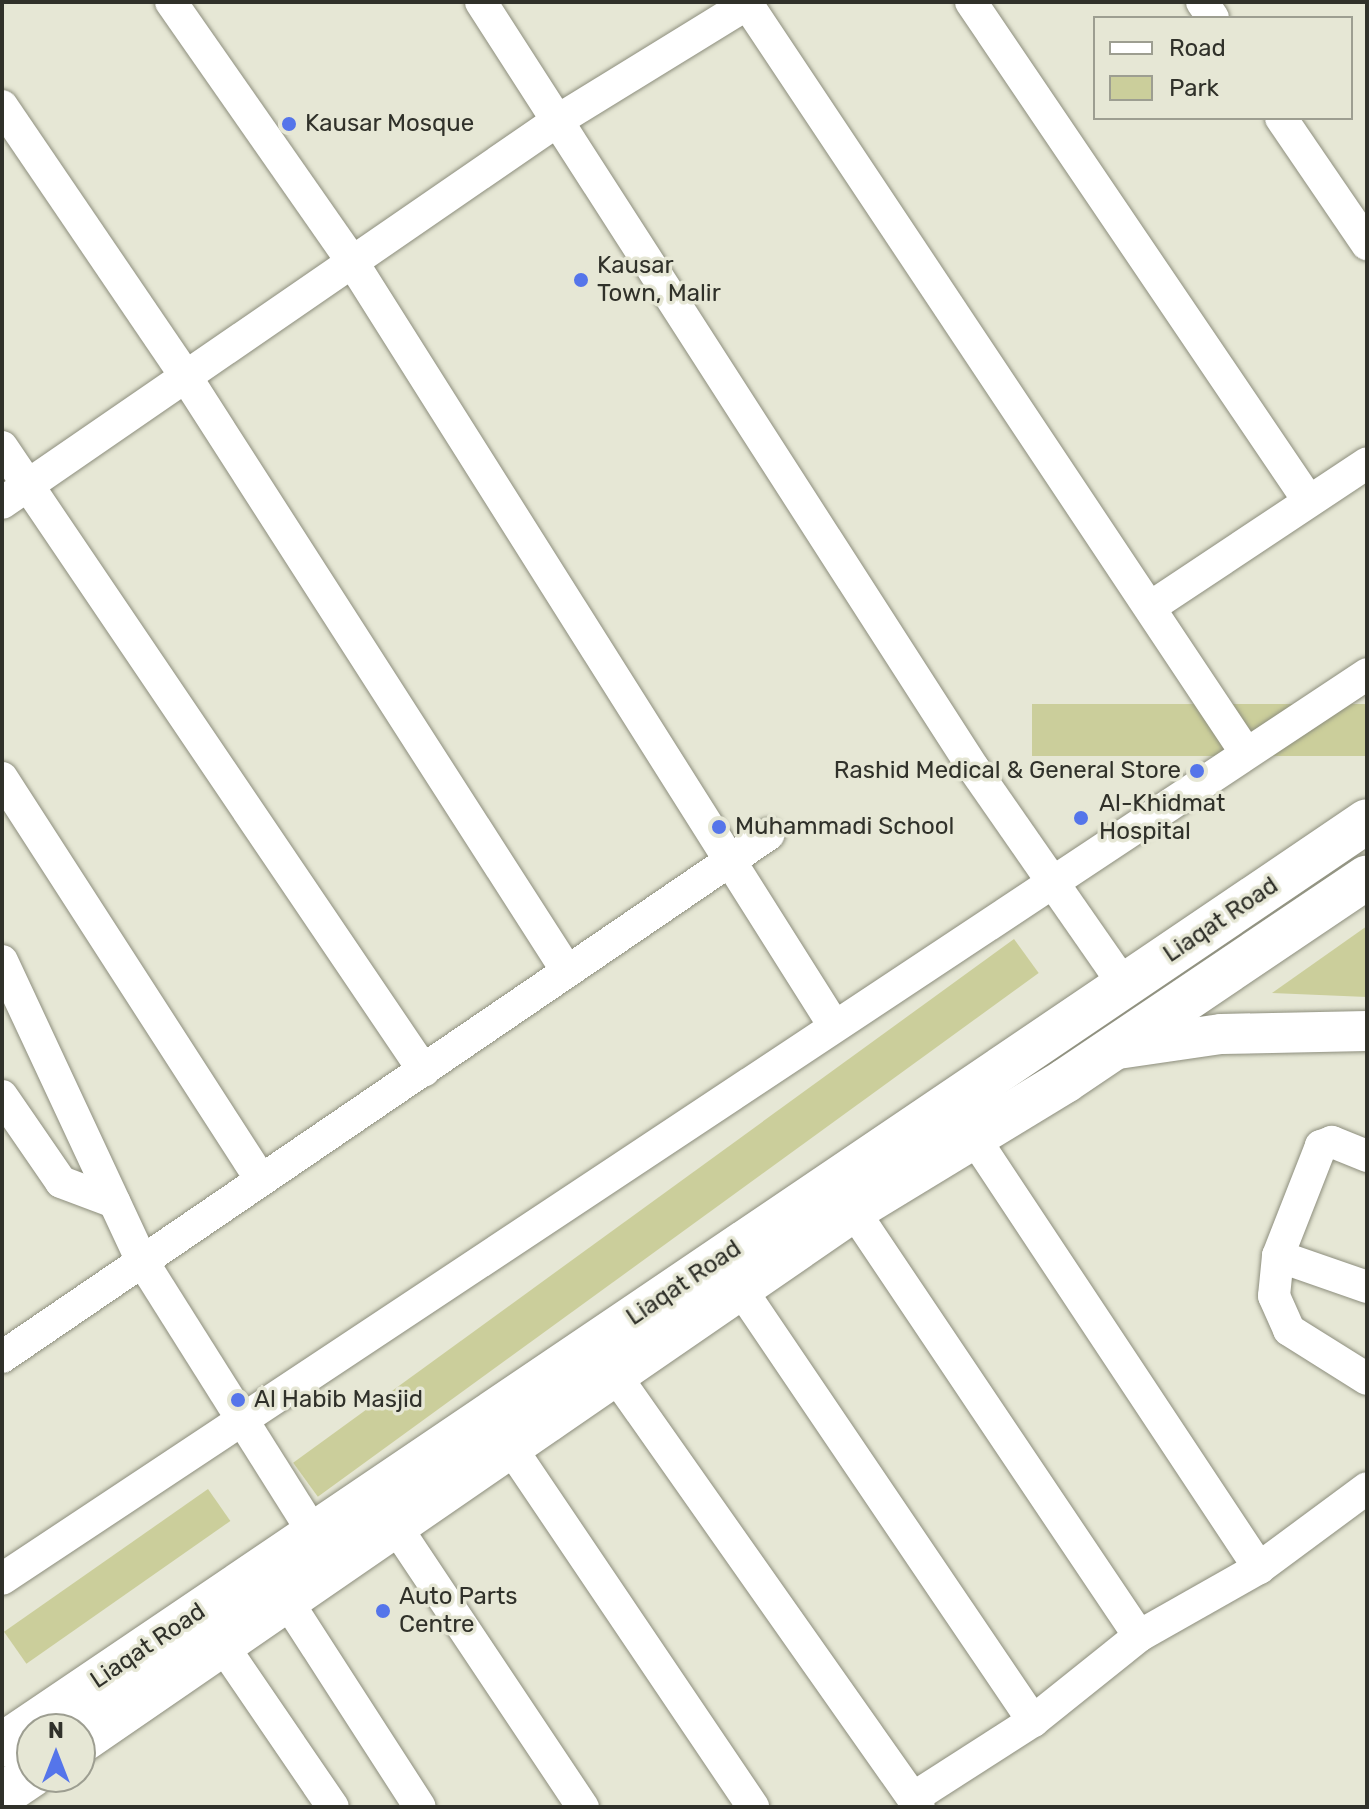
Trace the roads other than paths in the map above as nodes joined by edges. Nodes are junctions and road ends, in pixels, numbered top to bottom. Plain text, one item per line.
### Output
1 (171, 2) edge
2 (481, 2) edge
3 (971, 2) edge
4 (748, 3) edge
5 (2, 106) edge
6 (560, 119) junction
7 (1282, 120) edge
8 (1367, 244) edge
9 (353, 263) junction
10 (186, 377) junction
11 (2, 447) edge
12 (1367, 463) edge
13 (15, 494) edge
14 (1308, 500) junction
15 (1152, 606) junction
16 (1367, 674) edge
17 (1246, 753) junction
18 (2, 778) edge
19 (1367, 821) edge
20 (769, 834) dead end
21 (725, 862) junction
22 (1367, 877) edge
23 (1051, 879) junction
24 (2, 961) edge
25 (567, 971) junction
26 (1125, 986) junction
27 (833, 1024) junction
28 (1367, 1031) edge
29 (1111, 1050) junction
30 (424, 1071) junction
31 (2, 1096) edge
32 (971, 1133) junction
33 (1367, 1156) edge
34 (260, 1179) junction
35 (114, 1202) junction
36 (853, 1210) junction
37 (1278, 1256) junction
38 (141, 1259) junction
39 (1367, 1287) edge
40 (740, 1288) junction
41 (2, 1357) edge
42 (615, 1375) junction
43 (1367, 1379) edge
44 (240, 1419) junction
45 (509, 1445) junction
46 (1367, 1488) edge
47 (396, 1527) junction
48 (314, 1534) junction
49 (1259, 1568) junction
50 (2, 1579) edge
51 (287, 1601) junction
52 (1139, 1636) junction
53 (223, 1646) junction
54 (1033, 1721) junction
55 (96, 1731) edge
56 (2, 1745) edge
57 (916, 1803) edge
58 (333, 1807) edge
59 (420, 1807) edge
60 (583, 1807) edge
61 (753, 1807) edge

1 - 9 street
2 - 6 street
3 - 14 street
4 - 6 street
4 - 15 street
5 - 10 street
6 - 9 street
6 - 23 street
7 - 8 street
9 - 10 street
9 - 21 street
10 - 13 street
10 - 25 street
11 - 13 street
12 - 14 street
13 - 30 street
14 - 15 street
15 - 17 street
16 - 17 street
17 - 23 street
18 - 34 street
19 - 26 main road, Liaqat Road
20 - 21 street
21 - 25 street
21 - 27 street
22 - 29 main road
23 - 26 street
23 - 27 street
24 - 35 street
25 - 30 street
26 - 48 main road, Liaqat Road
27 - 44 street
28 - 29 street
29 - 32 main road
30 - 34 street
31 - 35 street
32 - 36 main road
32 - 49 street
33 - 37 street
34 - 38 street
35 - 38 street
36 - 40 main road
36 - 52 street
37 - 39 street
37 - 43 street
38 - 41 street
38 - 44 street
40 - 42 main road
40 - 54 street
42 - 45 main road
42 - 57 street
44 - 48 street
44 - 50 street
45 - 47 main road
45 - 61 street
46 - 49 street
47 - 51 main road
47 - 60 street
48 - 56 main road, Liaqat Road
49 - 52 street
51 - 53 main road
51 - 59 street
52 - 54 street
53 - 55 main road
53 - 58 street
54 - 57 street

